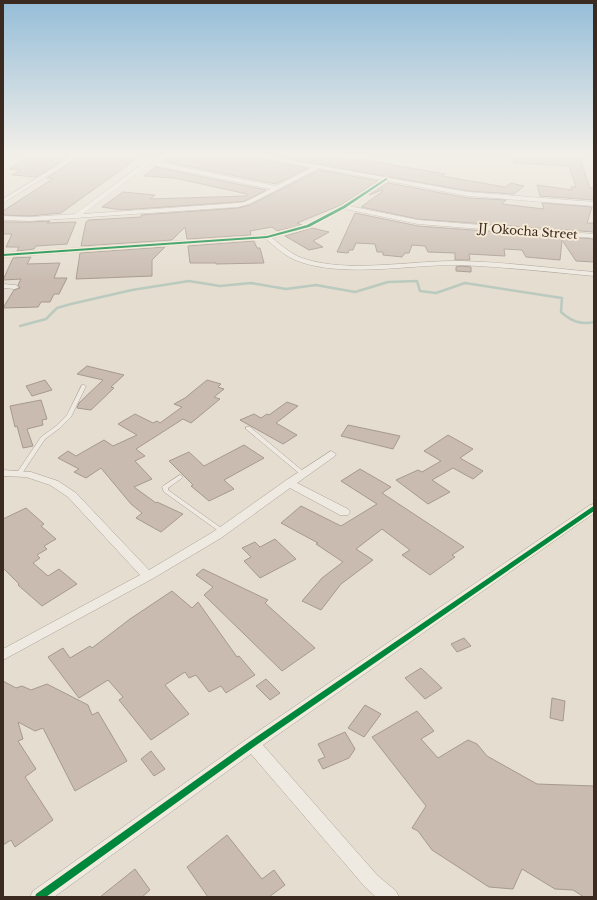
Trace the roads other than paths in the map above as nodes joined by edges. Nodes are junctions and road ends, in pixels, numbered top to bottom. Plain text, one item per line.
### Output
1 (100, 198) edge
2 (257, 198) edge
3 (358, 198) edge
4 (506, 198) edge
5 (594, 204) edge
6 (344, 207) junction
7 (76, 216) junction
8 (3, 218) edge
9 (594, 236) edge
10 (267, 237) junction
11 (3, 255) edge
12 (594, 274) edge
13 (3, 286) edge
14 (15, 286) dead end
15 (84, 386) dead end
16 (248, 428) dead end
17 (331, 454) dead end
18 (3, 473) edge
19 (302, 473) junction
20 (19, 474) junction
21 (180, 477) dead end
22 (288, 483) junction
23 (594, 508) edge
24 (344, 512) dead end
25 (222, 531) junction
26 (148, 576) junction
27 (3, 655) edge
28 (252, 744) junction
29 (39, 897) edge
30 (390, 897) edge

1 - 7 street
2 - 7 street
3 - 6 street
4 - 5 street
6 - 9 street, JJ Okocha Street
6 - 10 street
7 - 8 street
10 - 11 street
10 - 12 street
13 - 14 street
15 - 20 lane
16 - 19 lane
17 - 19 street
18 - 20 street
19 - 22 street
20 - 26 street
21 - 25 lane
22 - 24 street
22 - 25 street
23 - 28 street
25 - 26 street
26 - 27 street
28 - 29 street
28 - 30 street

